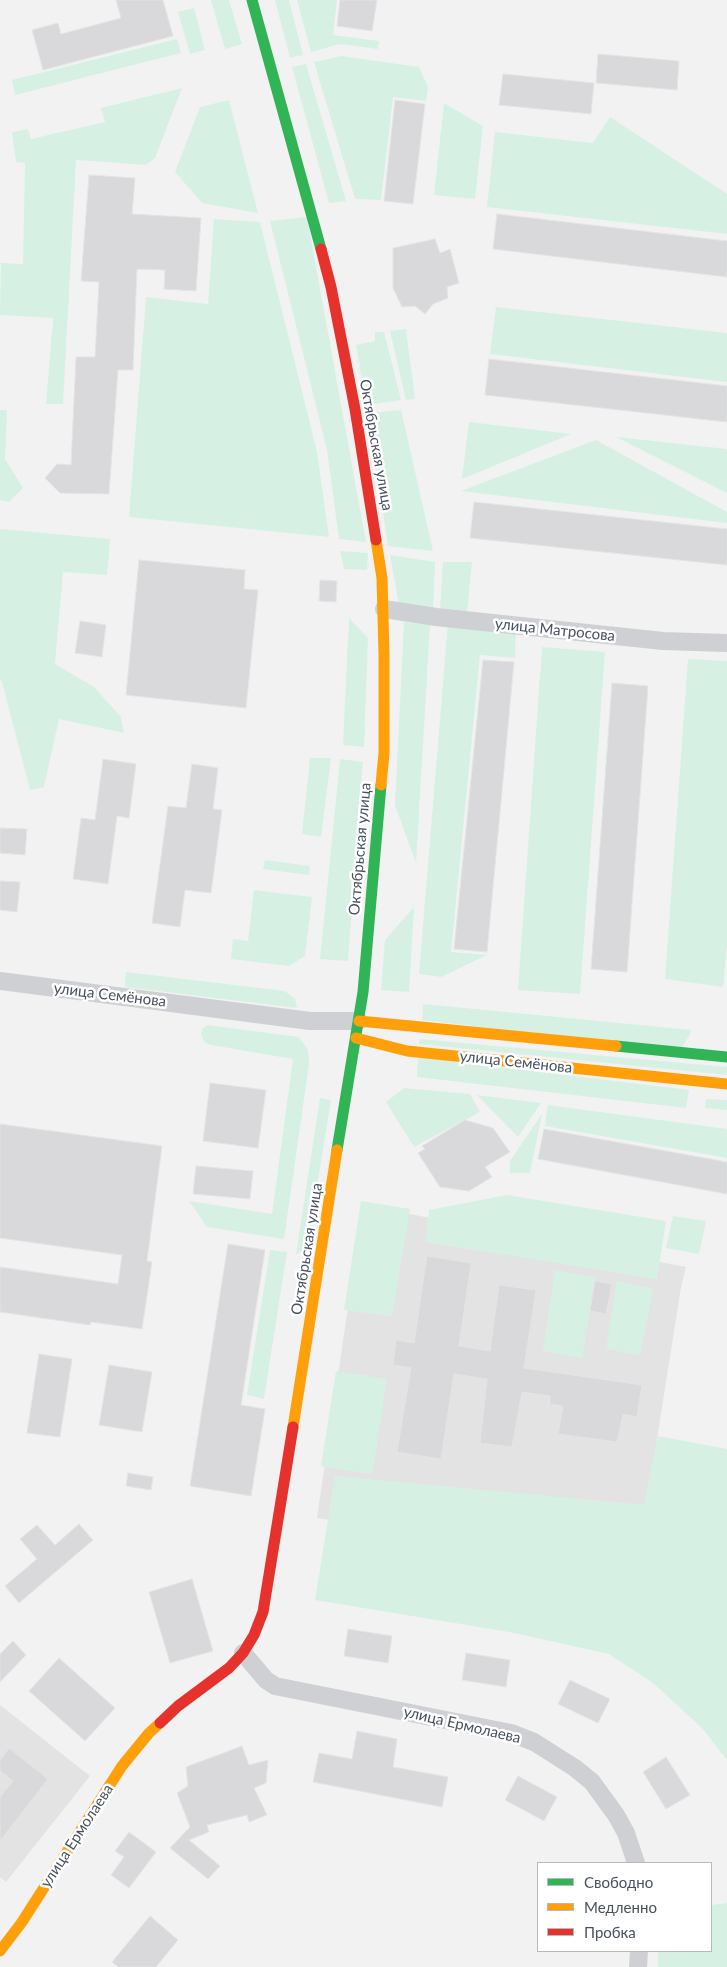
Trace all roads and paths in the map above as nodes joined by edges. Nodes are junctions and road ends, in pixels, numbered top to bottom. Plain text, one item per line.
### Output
1 (252, 0) edge
2 (384, 608) junction
3 (727, 643) edge
4 (0, 981) edge
5 (357, 1029) junction
6 (727, 1057) edge
7 (727, 1084) edge
8 (243, 1653) junction
9 (205, 1686) joint
10 (636, 1862) edge
11 (0, 1951) edge
12 (639, 1952) edge
13 (638, 1967) edge

1 - 2 street, Октябрьская улица
2 - 3 street, улица Матросова
2 - 5 street, Октябрьская улица
4 - 5 street, улица Семёнова
5 - 6 street, улица Семёнова
5 - 7 street, улица Семёнова
5 - 8 street, Октябрьская улица
8 - 9 street, Октябрьская улица
8 - 10 street, улица Ермолаева
9 - 11 street, улица Ермолаева
12 - 13 street

